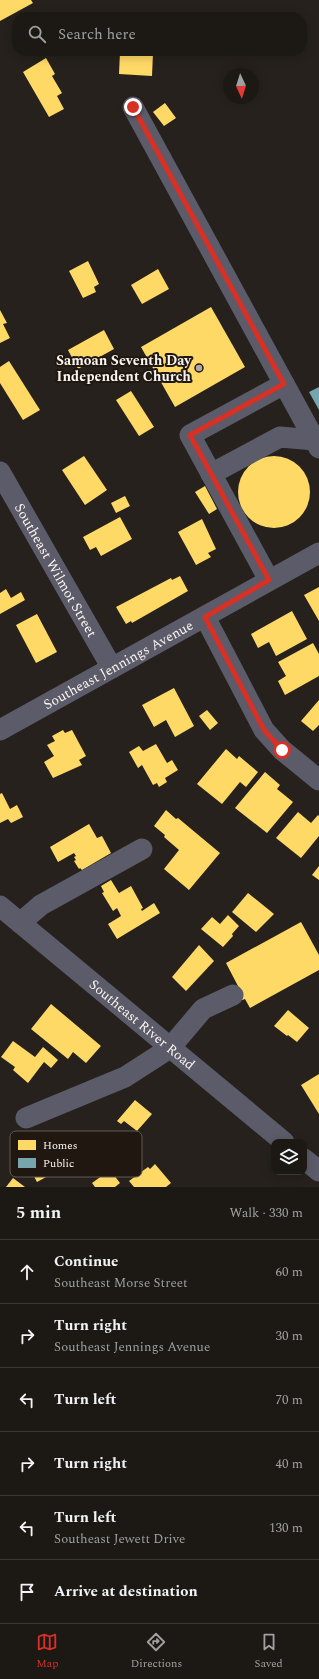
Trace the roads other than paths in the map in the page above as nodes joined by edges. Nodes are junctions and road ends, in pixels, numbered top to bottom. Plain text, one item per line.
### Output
1 (133, 107) dead end
2 (284, 384) junction
3 (317, 444) edge
4 (0, 472) edge
5 (211, 474) junction
6 (319, 552) edge
7 (269, 580) junction
8 (205, 617) junction
9 (112, 668) junction
10 (0, 730) edge
11 (319, 780) edge
12 (142, 849) dead end
13 (0, 906) edge
14 (20, 923) junction
15 (234, 995) dead end
16 (170, 1048) junction
17 (26, 1118) dead end
18 (280, 1139) edge
19 (307, 1161) edge
20 (319, 1171) edge

1 - 2 street
2 - 3 street
2 - 5 street
3 - 5 street
4 - 9 street, Southeast Wilmot Street
5 - 7 street
6 - 7 street, Southeast Jennings Avenue
7 - 8 street, Southeast Jennings Avenue
8 - 9 street, Southeast Jennings Avenue
8 - 11 street
9 - 10 street, Southeast Jennings Avenue
12 - 14 street
13 - 14 street, Southeast River Road
14 - 16 street, Southeast River Road
15 - 16 street
16 - 17 street
16 - 18 street, Southeast River Road
19 - 20 street

